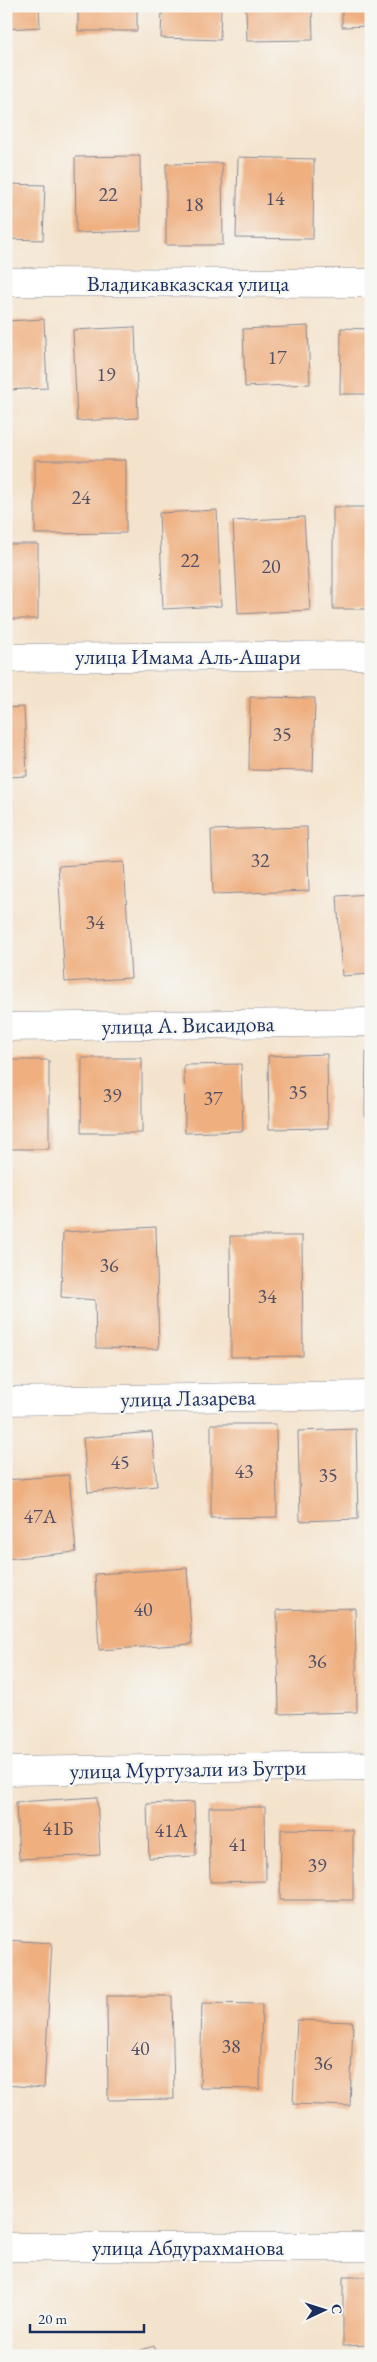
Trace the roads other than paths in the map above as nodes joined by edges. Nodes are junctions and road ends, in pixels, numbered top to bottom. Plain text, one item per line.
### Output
1 (6, 282) edge
2 (371, 283) edge
3 (371, 655) edge
4 (6, 658) edge
5 (371, 1022) edge
6 (6, 1027) edge
7 (371, 1395) edge
8 (6, 1400) edge
9 (371, 1766) edge
10 (6, 1771) edge
11 (6, 2247) edge
12 (371, 2247) edge

1 - 2 street, Владикавказская улица
3 - 4 street, улица Имама Аль-Ашари
5 - 6 street, улица А. Висаидова
7 - 8 street, улица Лазарева
9 - 10 street, улица Муртузали из Бутри
11 - 12 street, улица Абдурахманова

